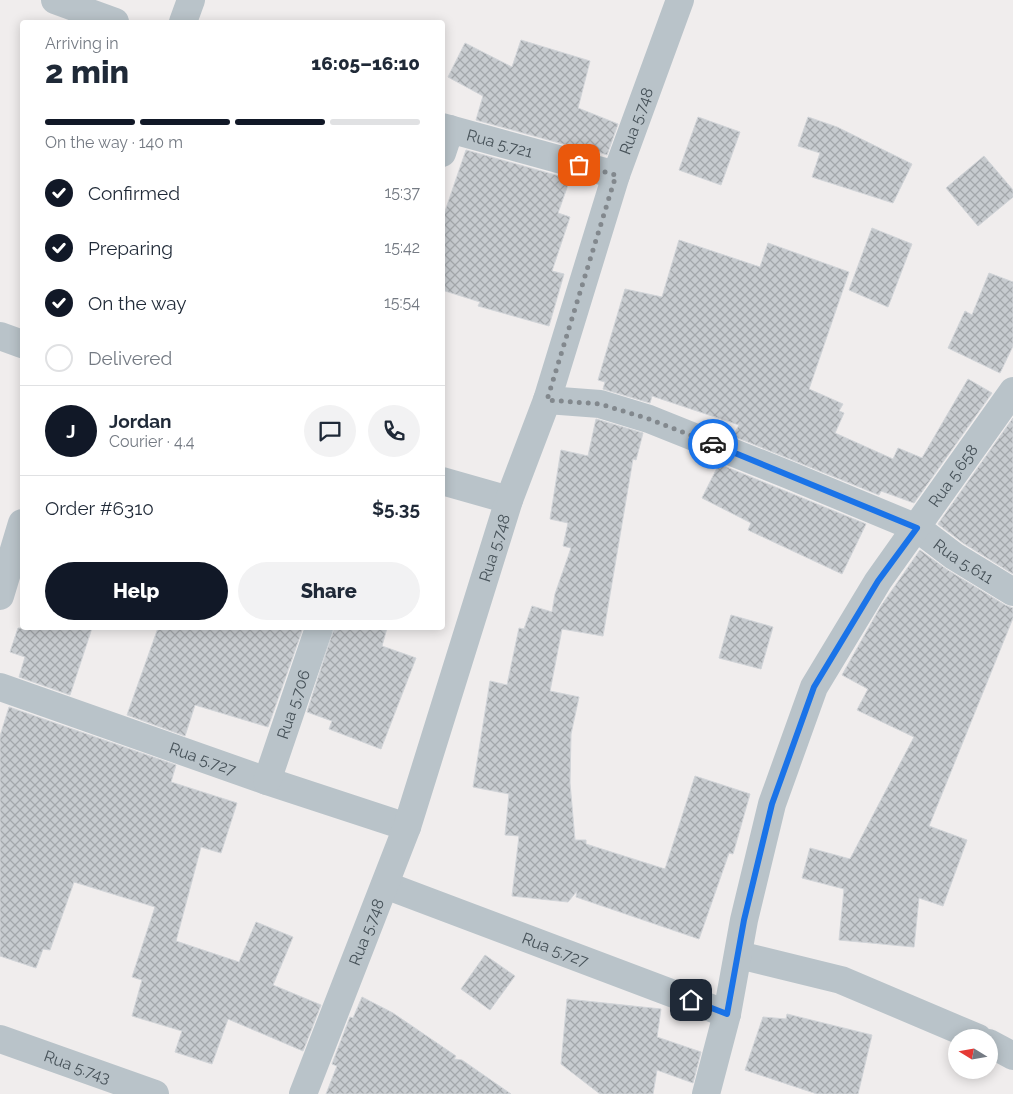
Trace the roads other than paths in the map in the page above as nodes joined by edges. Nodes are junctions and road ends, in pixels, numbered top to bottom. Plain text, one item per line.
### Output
1 (55, 0) edge
2 (191, 0) edge
3 (680, 0) edge
4 (110, 20) edge
5 (184, 20) edge
6 (445, 136) edge
7 (616, 175) junction
8 (0, 336) edge
9 (20, 343) edge
10 (1013, 391) edge
11 (547, 400) junction
12 (445, 482) edge
13 (509, 500) junction
14 (917, 528) junction
15 (20, 530) edge
16 (1013, 592) edge
17 (0, 596) edge
18 (318, 630) edge
19 (0, 687) edge
20 (268, 781) junction
21 (407, 827) junction
22 (385, 885) junction
23 (739, 955) junction
24 (727, 1014) junction
25 (957, 1029) edge
26 (0, 1039) edge
27 (998, 1048) edge
28 (1013, 1056) edge
29 (154, 1094) edge
30 (303, 1094) edge
31 (706, 1094) edge

1 - 4 street
2 - 5 street
3 - 7 street, Rua 5.748
6 - 7 street, Rua 5.721
7 - 11 street, Rua 5.748
8 - 9 street
10 - 14 street, Rua 5.658
11 - 13 street, Rua 5.748
11 - 14 street, Rua 5.611
12 - 13 street
13 - 21 street, Rua 5.748
14 - 16 street, Rua 5.611
14 - 23 street, Rua 5.658
15 - 17 street
18 - 20 street, Rua 5.706
19 - 20 street, Rua 5.727
20 - 21 street, Rua 5.727
21 - 22 street, Rua 5.748
22 - 24 street, Rua 5.727
22 - 30 street, Rua 5.748
23 - 24 street, Rua 5.658
23 - 25 street
24 - 31 street, Rua 5.658
26 - 29 street, Rua 5.743
27 - 28 street

